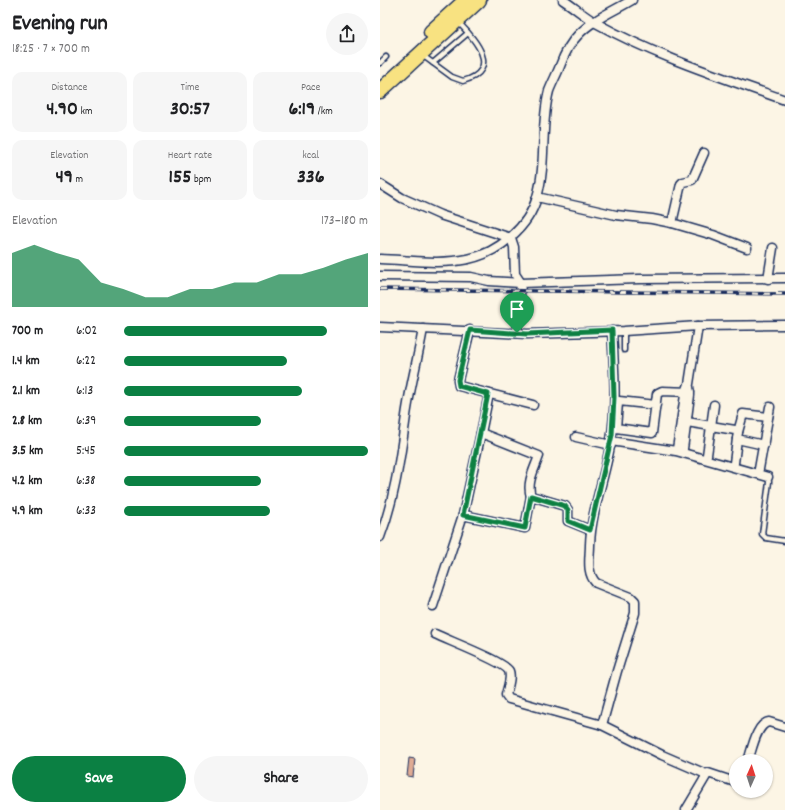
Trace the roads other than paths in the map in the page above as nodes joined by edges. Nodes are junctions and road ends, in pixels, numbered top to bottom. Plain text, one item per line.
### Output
1 (466, 0) edge
2 (479, 0) edge
3 (563, 0) edge
4 (632, 0) edge
5 (458, 22) junction
6 (594, 22) junction
7 (468, 33) junction
8 (420, 53) junction
9 (386, 57) dead end
10 (380, 63) edge
11 (433, 63) junction
12 (380, 77) edge
13 (380, 91) edge
14 (785, 100) edge
15 (704, 153) dead end
16 (380, 184) edge
17 (537, 197) junction
18 (672, 223) junction
19 (511, 238) junction
20 (747, 248) dead end
21 (774, 248) dead end
22 (380, 259) edge
23 (380, 276) edge
24 (785, 278) edge
25 (768, 279) junction
26 (521, 283) junction
27 (785, 325) edge
28 (698, 326) junction
29 (380, 327) edge
30 (423, 329) junction
31 (470, 330) junction
32 (612, 330) junction
33 (624, 331) junction
34 (517, 333) junction
35 (624, 350) dead end
36 (688, 390) junction
37 (488, 394) junction
38 (533, 405) dead end
39 (656, 405) junction
40 (714, 405) dead end
41 (770, 407) dead end
42 (768, 418) junction
43 (711, 426) junction
44 (481, 433) junction
45 (652, 433) junction
46 (737, 435) junction
47 (576, 437) dead end
48 (611, 443) junction
49 (650, 443) dead end
50 (764, 445) junction
51 (707, 455) dead end
52 (734, 463) dead end
53 (759, 469) dead end
54 (768, 477) joint
55 (531, 496) junction
56 (463, 515) junction
57 (590, 530) junction
58 (380, 537) edge
59 (785, 541) edge
60 (433, 606) dead end
61 (435, 634) dead end
62 (602, 725) junction
63 (785, 727) edge
64 (750, 754) edge
65 (706, 774) junction
66 (729, 780) edge
67 (686, 810) edge

1 - 12 highway
2 - 5 highway
3 - 6 street
4 - 6 street
5 - 7 lane
5 - 8 highway
6 - 14 street
6 - 17 street
7 - 11 lane
7 - 11 lane
8 - 11 lane
8 - 13 highway
9 - 10 lane
15 - 18 street
16 - 19 street
17 - 18 street
17 - 19 street
18 - 20 street
19 - 22 street
19 - 26 street
21 - 25 street
23 - 26 street
24 - 25 street
25 - 26 street
26 - 34 street
27 - 28 street
28 - 33 street
28 - 36 street
29 - 30 street
30 - 31 street
30 - 58 street
31 - 34 street
31 - 37 street
32 - 33 street
32 - 34 street
32 - 48 street
33 - 35 lane
36 - 39 street
36 - 43 street
37 - 38 street
37 - 44 street
39 - 45 street
39 - 45 street
40 - 43 street
41 - 42 street
42 - 46 street
42 - 50 street
43 - 46 street
43 - 51 street
44 - 55 street
44 - 56 street
45 - 49 street
46 - 50 street
46 - 52 street
47 - 48 street
48 - 54 street
48 - 57 street
50 - 53 street
54 - 59 lane
55 - 56 street
55 - 57 street
56 - 60 street
57 - 62 street
61 - 62 street
62 - 65 street
63 - 64 street
65 - 66 street
65 - 67 street

